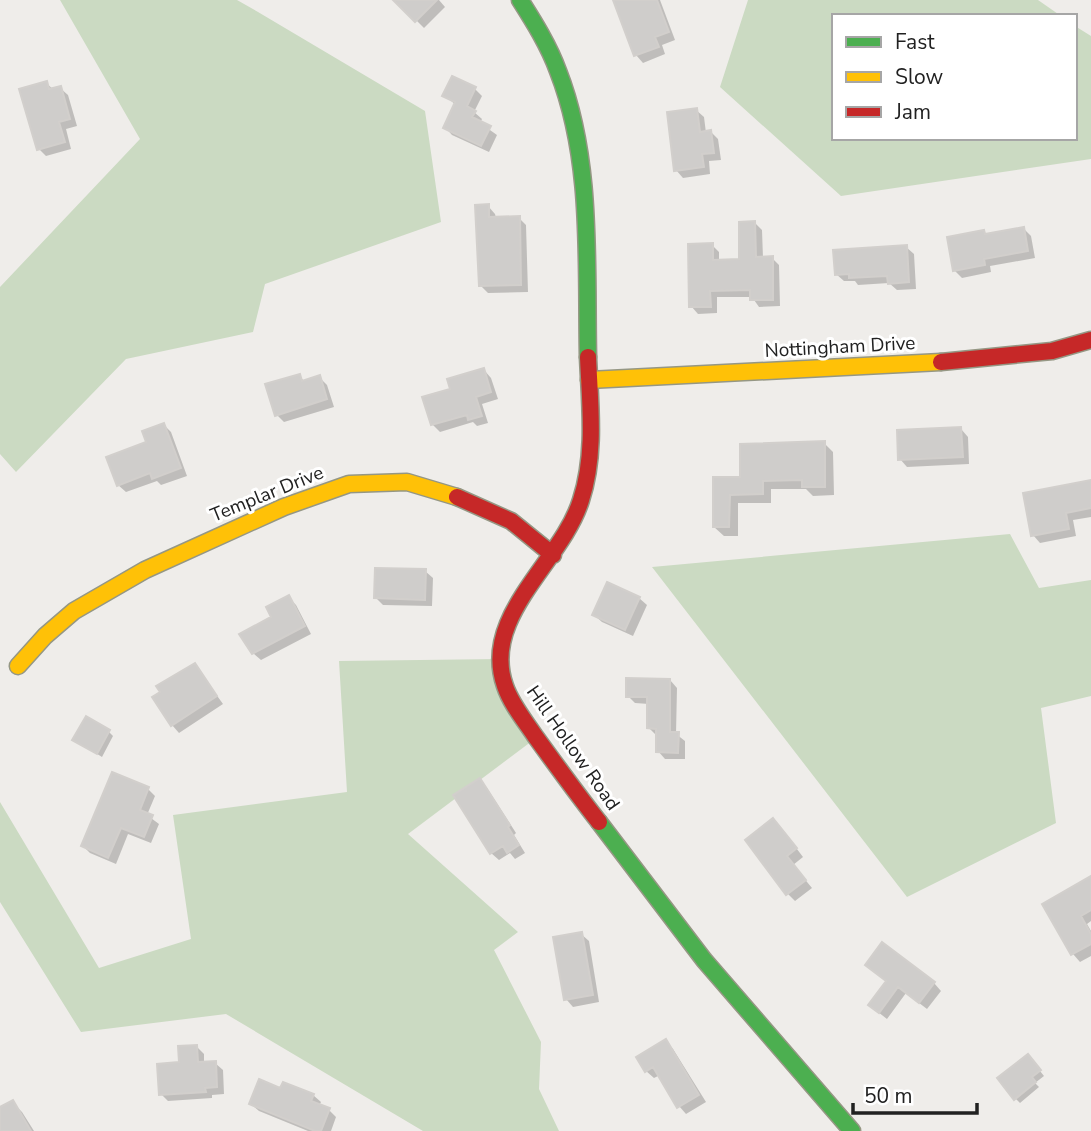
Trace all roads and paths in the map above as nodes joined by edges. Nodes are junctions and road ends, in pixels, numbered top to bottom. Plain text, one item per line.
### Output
1 (520, 0) edge
2 (1091, 340) edge
3 (589, 380) junction
4 (553, 555) junction
5 (18, 666) dead end
6 (852, 1131) edge

1 - 3 street, Hill Hollow Road
2 - 3 street, Nottingham Drive
3 - 4 street, Hill Hollow Road
4 - 5 street, Templar Drive
4 - 6 street, Hill Hollow Road

